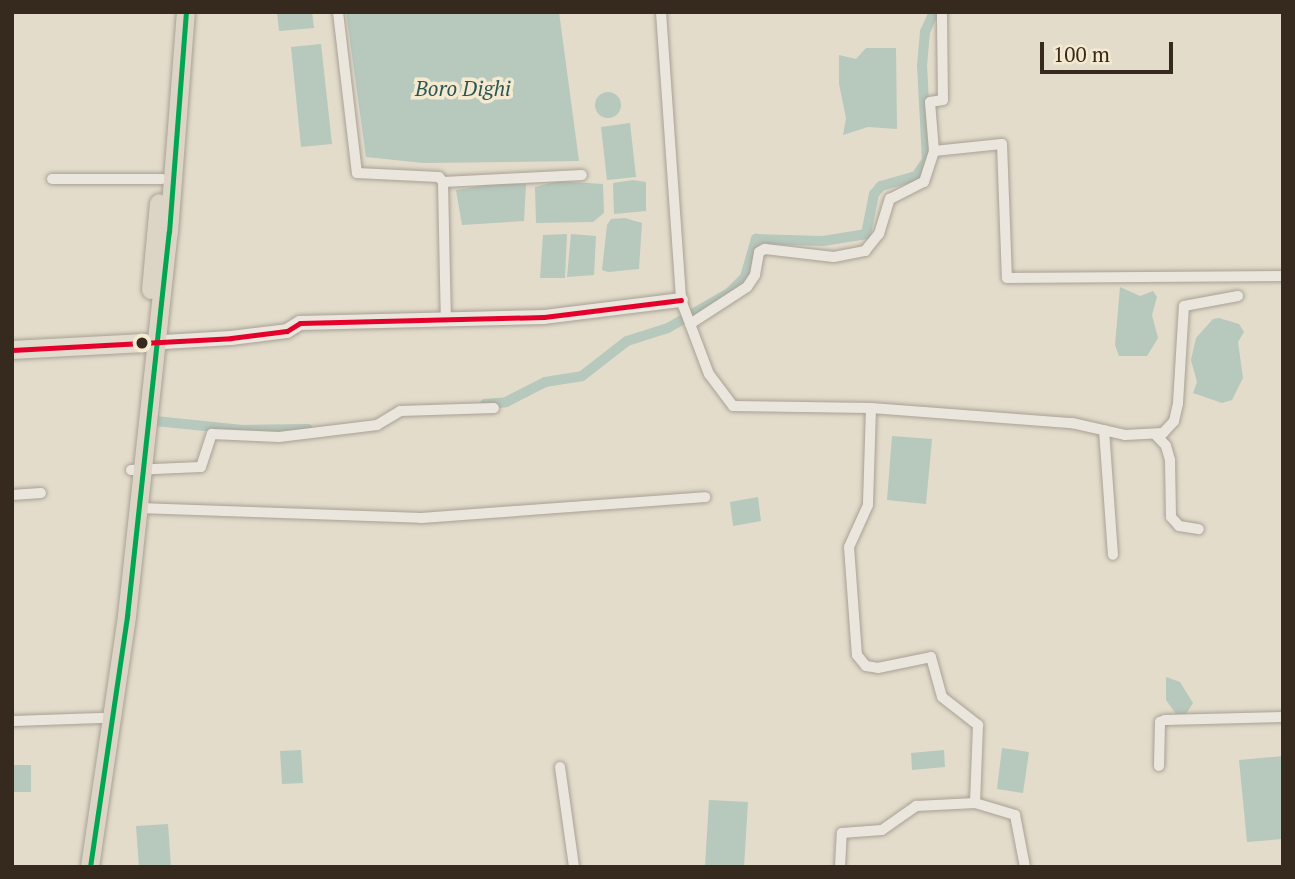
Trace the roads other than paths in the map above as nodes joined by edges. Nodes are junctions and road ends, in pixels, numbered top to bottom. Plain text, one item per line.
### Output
1 (177, 12) edge
2 (186, 12) edge
3 (338, 12) edge
4 (661, 12) edge
5 (942, 12) edge
6 (934, 150) junction
7 (582, 175) dead end
8 (52, 179) dead end
9 (162, 179) junction
10 (443, 182) junction
11 (1283, 276) edge
12 (1238, 296) dead end
13 (681, 300) junction
14 (446, 321) junction
15 (690, 324) junction
16 (151, 342) junction
17 (12, 350) edge
18 (494, 408) dead end
19 (872, 408) junction
20 (1104, 430) junction
21 (1155, 434) junction
22 (137, 470) junction
23 (41, 493) dead end
24 (12, 495) edge
25 (705, 497) dead end
26 (138, 508) junction
27 (1199, 529) dead end
28 (1113, 555) dead end
29 (1283, 717) edge
30 (102, 718) junction
31 (12, 721) edge
32 (1159, 766) dead end
33 (560, 767) dead end
34 (975, 803) junction
35 (82, 867) edge
36 (90, 867) edge
37 (575, 867) edge
38 (840, 867) edge
39 (1025, 867) edge

1 - 9 highway
2 - 16 highway
3 - 10 street
4 - 13 street
5 - 6 street
6 - 11 street
6 - 15 street
7 - 10 street
8 - 9 street
9 - 16 highway
10 - 14 street
12 - 21 street
13 - 14 street
13 - 15 street
14 - 16 street
15 - 19 street
16 - 17 main road
16 - 22 highway
18 - 22 street
19 - 20 street
19 - 34 street
20 - 21 street
20 - 28 street
21 - 27 street
22 - 26 highway
22 - 30 highway
23 - 24 street
25 - 26 street
26 - 36 highway
29 - 32 street
30 - 31 street
30 - 35 highway
33 - 37 street
34 - 38 street
34 - 39 street

